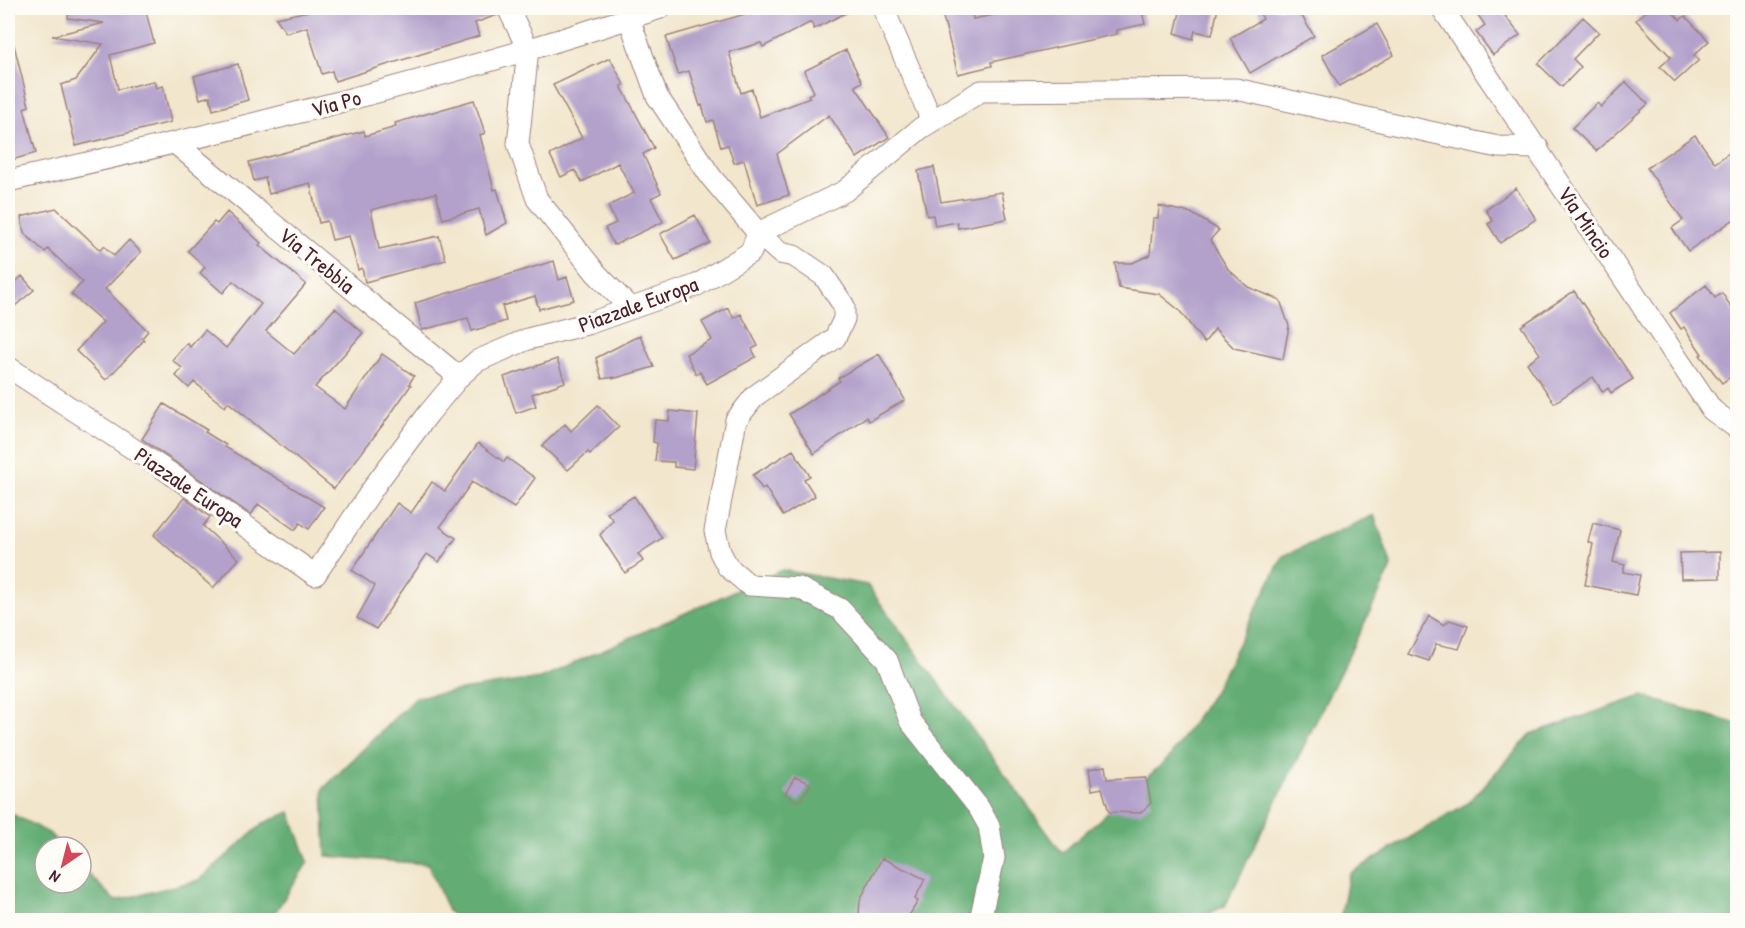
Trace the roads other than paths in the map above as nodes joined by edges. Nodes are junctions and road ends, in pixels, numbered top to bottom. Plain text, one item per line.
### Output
1 (508, 8) edge
2 (660, 8) edge
3 (883, 8) edge
4 (1442, 8) edge
5 (633, 16) junction
6 (528, 49) junction
7 (932, 121) junction
8 (175, 143) junction
9 (1538, 148) junction
10 (8, 181) edge
11 (758, 232) junction
12 (630, 308) junction
13 (8, 367) edge
14 (459, 377) junction
15 (1737, 429) edge
16 (980, 921) edge

1 - 6 street
2 - 5 street, Via Po
3 - 7 street
4 - 9 street, Via Mincio
5 - 6 street, Via Po
5 - 11 street
6 - 8 street, Via Po
6 - 12 street
7 - 9 street
7 - 11 street
8 - 10 street, Via Po
8 - 14 street, Via Trebbia
9 - 15 street, Via Mincio
11 - 12 street, Piazzale Europa
11 - 16 street
12 - 14 street, Piazzale Europa
13 - 14 street, Piazzale Europa

